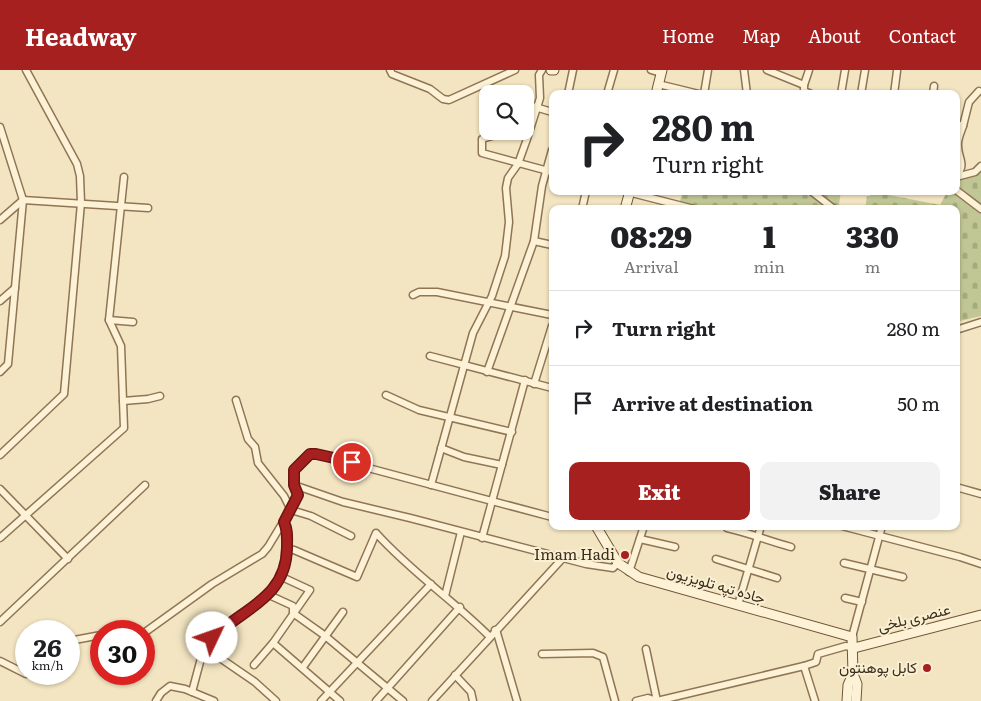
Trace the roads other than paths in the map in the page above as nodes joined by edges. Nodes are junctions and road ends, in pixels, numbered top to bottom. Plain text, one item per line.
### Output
1 (26, 70) edge
2 (390, 70) edge
3 (515, 70) edge
4 (542, 70) edge
5 (573, 70) edge
6 (614, 70) edge
7 (651, 70) edge
8 (708, 70) edge
9 (744, 70) edge
10 (767, 70) edge
11 (810, 70) edge
12 (845, 70) edge
13 (865, 70) edge
14 (897, 71) edge
15 (662, 72) edge
16 (658, 84) junction
17 (804, 85) junction
18 (934, 86) dead end
19 (569, 90) edge
20 (608, 90) edge
21 (657, 90) edge
22 (683, 90) edge
23 (705, 90) edge
24 (746, 90) edge
25 (804, 90) edge
26 (842, 90) edge
27 (862, 90) edge
28 (895, 90) edge
29 (933, 90) edge
30 (979, 91) dead end
31 (534, 106) edge
32 (537, 107) junction
33 (549, 111) edge
34 (960, 125) edge
35 (0, 127) edge
36 (482, 140) edge
37 (960, 152) edge
38 (518, 164) junction
39 (981, 166) edge
40 (960, 170) edge
41 (549, 171) edge
42 (960, 175) edge
43 (124, 177) dead end
44 (960, 193) edge
45 (640, 195) edge
46 (816, 195) edge
47 (22, 200) junction
48 (81, 203) junction
49 (678, 205) edge
50 (829, 205) edge
51 (122, 206) junction
52 (148, 208) dead end
53 (981, 209) edge
54 (0, 220) edge
55 (534, 242) junction
56 (549, 244) edge
57 (15, 288) junction
58 (412, 295) dead end
59 (0, 301) edge
60 (488, 302) junction
61 (511, 306) junction
62 (549, 314) edge
63 (109, 320) junction
64 (133, 322) dead end
65 (981, 322) edge
66 (960, 329) edge
67 (549, 336) edge
68 (430, 356) dead end
69 (463, 365) junction
70 (0, 372) edge
71 (487, 372) junction
72 (525, 380) junction
73 (534, 384) junction
74 (549, 387) edge
75 (386, 395) dead end
76 (160, 396) dead end
77 (236, 400) dead end
78 (123, 401) junction
79 (448, 417) junction
80 (512, 432) junction
81 (440, 448) junction
82 (0, 454) edge
83 (502, 465) junction
84 (145, 485) dead end
85 (294, 485) junction
86 (431, 485) junction
87 (960, 488) edge
88 (0, 489) edge
89 (981, 494) edge
90 (492, 499) junction
91 (291, 510) junction
92 (26, 514) junction
93 (549, 516) edge
94 (284, 522) junction
95 (598, 530) edge
96 (643, 530) edge
97 (736, 530) edge
98 (761, 530) edge
99 (857, 530) edge
100 (881, 530) edge
101 (461, 532) junction
102 (759, 535) junction
103 (351, 536) dead end
104 (879, 536) junction
105 (0, 538) edge
106 (482, 538) junction
107 (640, 539) junction
108 (676, 547) dead end
109 (791, 547) dead end
110 (287, 549) junction
111 (562, 558) junction
112 (68, 559) junction
113 (716, 559) dead end
114 (618, 563) junction
115 (844, 563) dead end
116 (981, 564) edge
117 (748, 568) junction
118 (870, 570) junction
119 (629, 572) junction
120 (282, 577) junction
121 (903, 577) dead end
122 (777, 578) dead end
123 (431, 584) junction
124 (269, 595) junction
125 (445, 596) junction
126 (845, 598) dead end
127 (862, 602) junction
128 (738, 606) junction
129 (460, 607) junction
130 (343, 612) dead end
131 (293, 613) junction
132 (981, 615) edge
133 (0, 622) edge
134 (155, 625) edge
135 (495, 630) junction
136 (489, 636) junction
137 (327, 637) junction
138 (852, 637) junction
139 (273, 643) junction
140 (204, 647) junction
141 (854, 648) junction
142 (646, 649) dead end
143 (542, 654) dead end
144 (0, 661) edge
145 (357, 663) junction
146 (254, 665) dead end
147 (804, 666) junction
148 (303, 667) junction
149 (15, 668) edge
150 (853, 674) junction
151 (455, 675) junction
152 (387, 690) junction
153 (330, 691) junction
154 (192, 692) junction
155 (156, 701) edge
156 (214, 701) edge
157 (276, 701) edge
158 (321, 701) edge
159 (340, 701) edge
160 (376, 701) edge
161 (403, 701) edge
162 (432, 701) edge
163 (473, 701) edge
164 (517, 701) edge
165 (615, 701) edge
166 (636, 701) edge
167 (657, 701) edge
168 (815, 701) edge
169 (847, 701) edge
170 (856, 701) edge

1 - 48 street
2 - 3 street
4 - 32 street
5 - 19 street
6 - 20 street
7 - 15 street
8 - 23 street
9 - 24 street
10 - 17 street
11 - 17 street
12 - 26 street
13 - 27 street
14 - 28 street
15 - 16 street
16 - 21 street
16 - 22 street
17 - 25 street
18 - 29 street
30 - 34 street
31 - 32 street
32 - 33 street
32 - 38 street
35 - 47 street
36 - 38 street
37 - 40 street
38 - 41 street
38 - 60 street
39 - 42 street
41 - 55 street
43 - 51 street
44 - 53 street
45 - 49 street
46 - 50 street
47 - 48 street
47 - 54 street
47 - 57 street
48 - 51 street
48 - 82 street
51 - 52 street
51 - 63 street
55 - 56 street
55 - 61 street
57 - 59 street
57 - 70 street
58 - 60 street
60 - 61 street
60 - 69 street
61 - 62 street
61 - 71 street
63 - 64 street
63 - 78 street
65 - 66 street
67 - 73 street
68 - 69 street
69 - 71 street
69 - 79 street
71 - 72 street
72 - 73 street
72 - 80 street
73 - 74 street
75 - 79 street
76 - 78 street
77 - 91 street
78 - 92 street
79 - 80 street
79 - 81 street
80 - 83 street
81 - 83 street
81 - 86 street
83 - 90 street
84 - 112 street
85 - 86 street
85 - 91 street
85 - 101 street
86 - 90 street
87 - 89 street
88 - 92 street
90 - 93 street
90 - 106 street
91 - 94 street
91 - 103 street
92 - 105 street
92 - 112 street
94 - 110 street
94 - 134 street
95 - 114 street, جاده تپه تلویزیون
96 - 107 street
97 - 102 street
98 - 102 street
99 - 104 street
100 - 104 street
101 - 106 street
101 - 125 street
102 - 109 street
102 - 117 street
104 - 116 street
104 - 118 street
106 - 111 street
107 - 108 street
107 - 119 street
110 - 120 street
110 - 123 street
111 - 114 street
111 - 135 street
112 - 133 street
113 - 117 street
114 - 119 street, جاده تپه تلویزیون
115 - 118 street
117 - 122 street
117 - 128 street
118 - 121 street
118 - 127 street
119 - 128 street, جاده تپه تلویزیون
120 - 124 street
120 - 131 street
123 - 125 street
123 - 145 street
124 - 131 street
124 - 140 street
125 - 129 street
126 - 127 street
127 - 138 street
128 - 138 street, جاده تپه تلویزیون
129 - 136 street
129 - 152 street
130 - 137 street
131 - 137 street
131 - 139 street
132 - 141 street, عنصری بلخی
135 - 136 street
135 - 164 street
136 - 151 street
137 - 145 street
137 - 148 street
138 - 141 street
139 - 146 street
139 - 148 street
140 - 154 street
140 - 157 street
141 - 147 street
141 - 150 street
142 - 167 street
143 - 165 street
144 - 149 street
145 - 152 street
145 - 153 street
147 - 167 street
147 - 168 street
148 - 153 street
150 - 169 street
150 - 170 street
151 - 162 street
151 - 163 street
152 - 160 street
152 - 161 street
153 - 158 street
153 - 159 street
154 - 155 street
154 - 156 street
166 - 167 street

